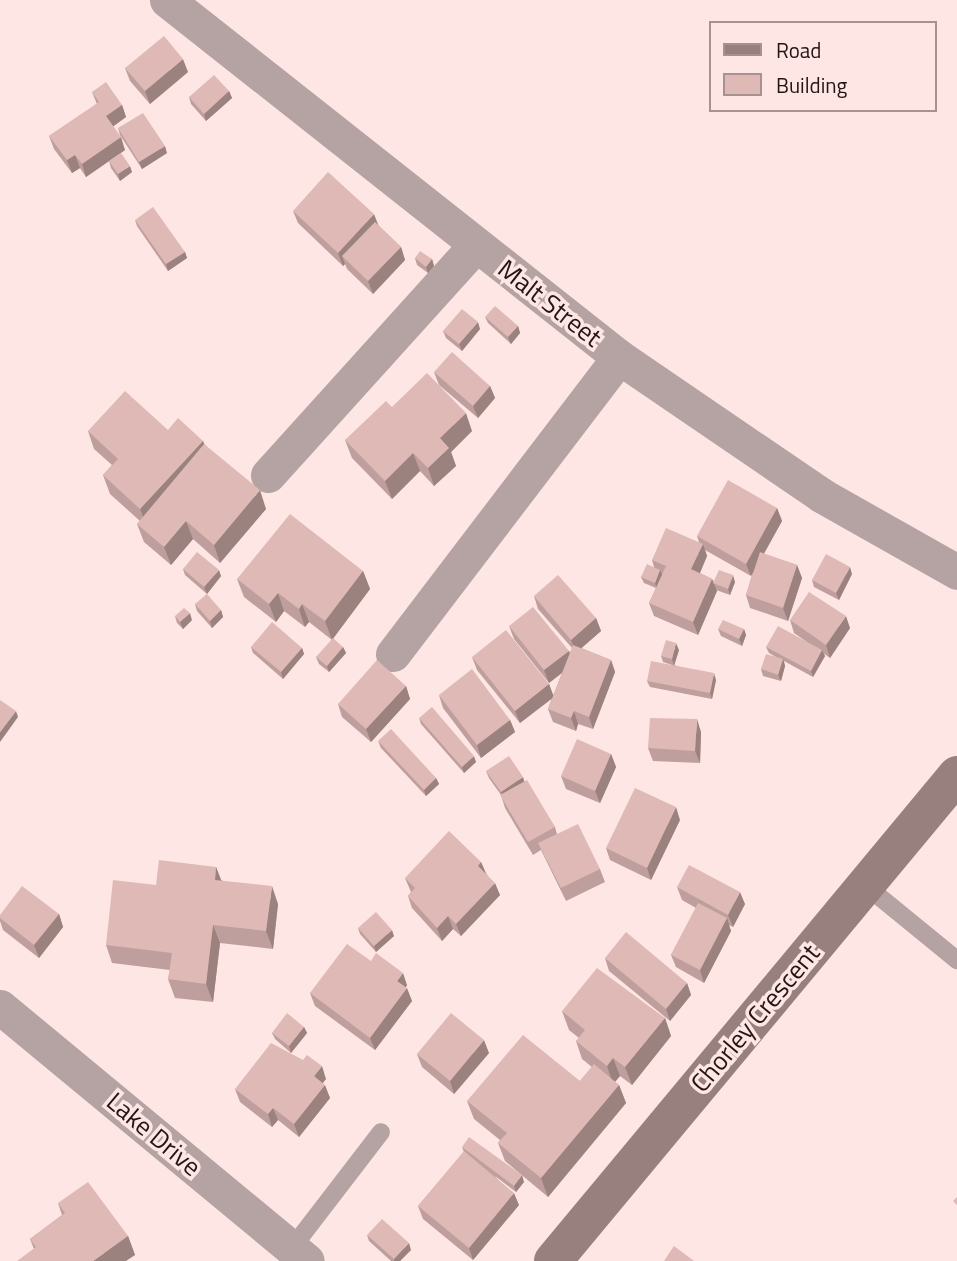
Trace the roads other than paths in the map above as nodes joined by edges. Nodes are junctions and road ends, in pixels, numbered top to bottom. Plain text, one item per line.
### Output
1 (167, 0) edge
2 (476, 245) junction
3 (619, 357) junction
4 (268, 475) dead end
5 (957, 572) edge
6 (393, 654) dead end
7 (957, 775) edge
8 (865, 886) junction
9 (957, 960) edge
10 (0, 1007) edge
11 (381, 1132) dead end
12 (300, 1255) edge
13 (553, 1261) edge

1 - 2 street, Malt Street
2 - 3 street, Malt Street
2 - 4 street
3 - 5 street, Malt Street
3 - 6 street
7 - 8 main road, Chorley Crescent
8 - 9 lane
8 - 13 main road, Chorley Crescent
10 - 12 street, Lake Drive
11 - 12 lane

